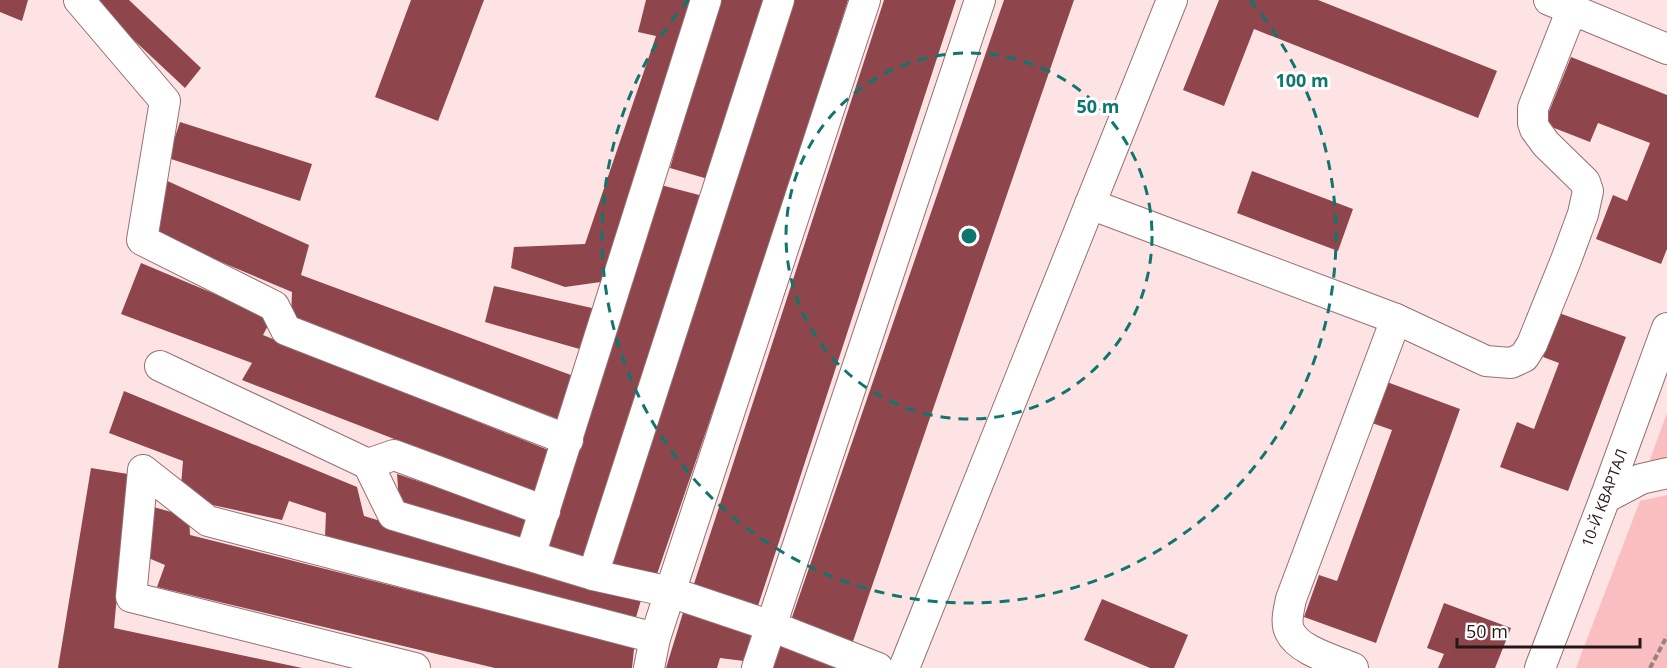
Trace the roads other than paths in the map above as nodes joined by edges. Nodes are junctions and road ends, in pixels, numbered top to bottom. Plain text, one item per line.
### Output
1 (79, 0) edge
2 (706, 0) edge
3 (779, 0) edge
4 (865, 0) edge
5 (980, 0) edge
6 (1172, 0) edge
7 (1560, 4) edge
8 (1664, 40) edge
9 (1090, 204) junction
10 (1396, 319) junction
11 (1667, 328) edge
12 (160, 366) dead end
13 (568, 440) junction
14 (368, 464) junction
15 (1667, 473) edge
16 (1605, 498) junction
17 (545, 512) junction
18 (530, 556) junction
19 (593, 574) junction
20 (670, 592) junction
21 (771, 626) junction
22 (655, 638) junction
23 (415, 668) edge
24 (649, 668) edge
25 (757, 668) edge
26 (878, 668) edge
27 (904, 668) edge
28 (1353, 668) edge
29 (1540, 668) edge

1 - 13 street
2 - 13 street
3 - 19 street
4 - 20 street
5 - 21 street
6 - 9 street
7 - 8 street
7 - 10 street
9 - 10 street
9 - 27 street
10 - 28 street
11 - 16 street, 10-Й КВАРТАЛ
12 - 14 street
13 - 17 street
14 - 17 street
14 - 18 street
15 - 16 street
16 - 29 street, 10-Й КВАРТАЛ
17 - 18 street
18 - 19 street
19 - 20 street
20 - 21 street
20 - 22 street
21 - 25 street
21 - 26 street
22 - 23 street
22 - 24 street

